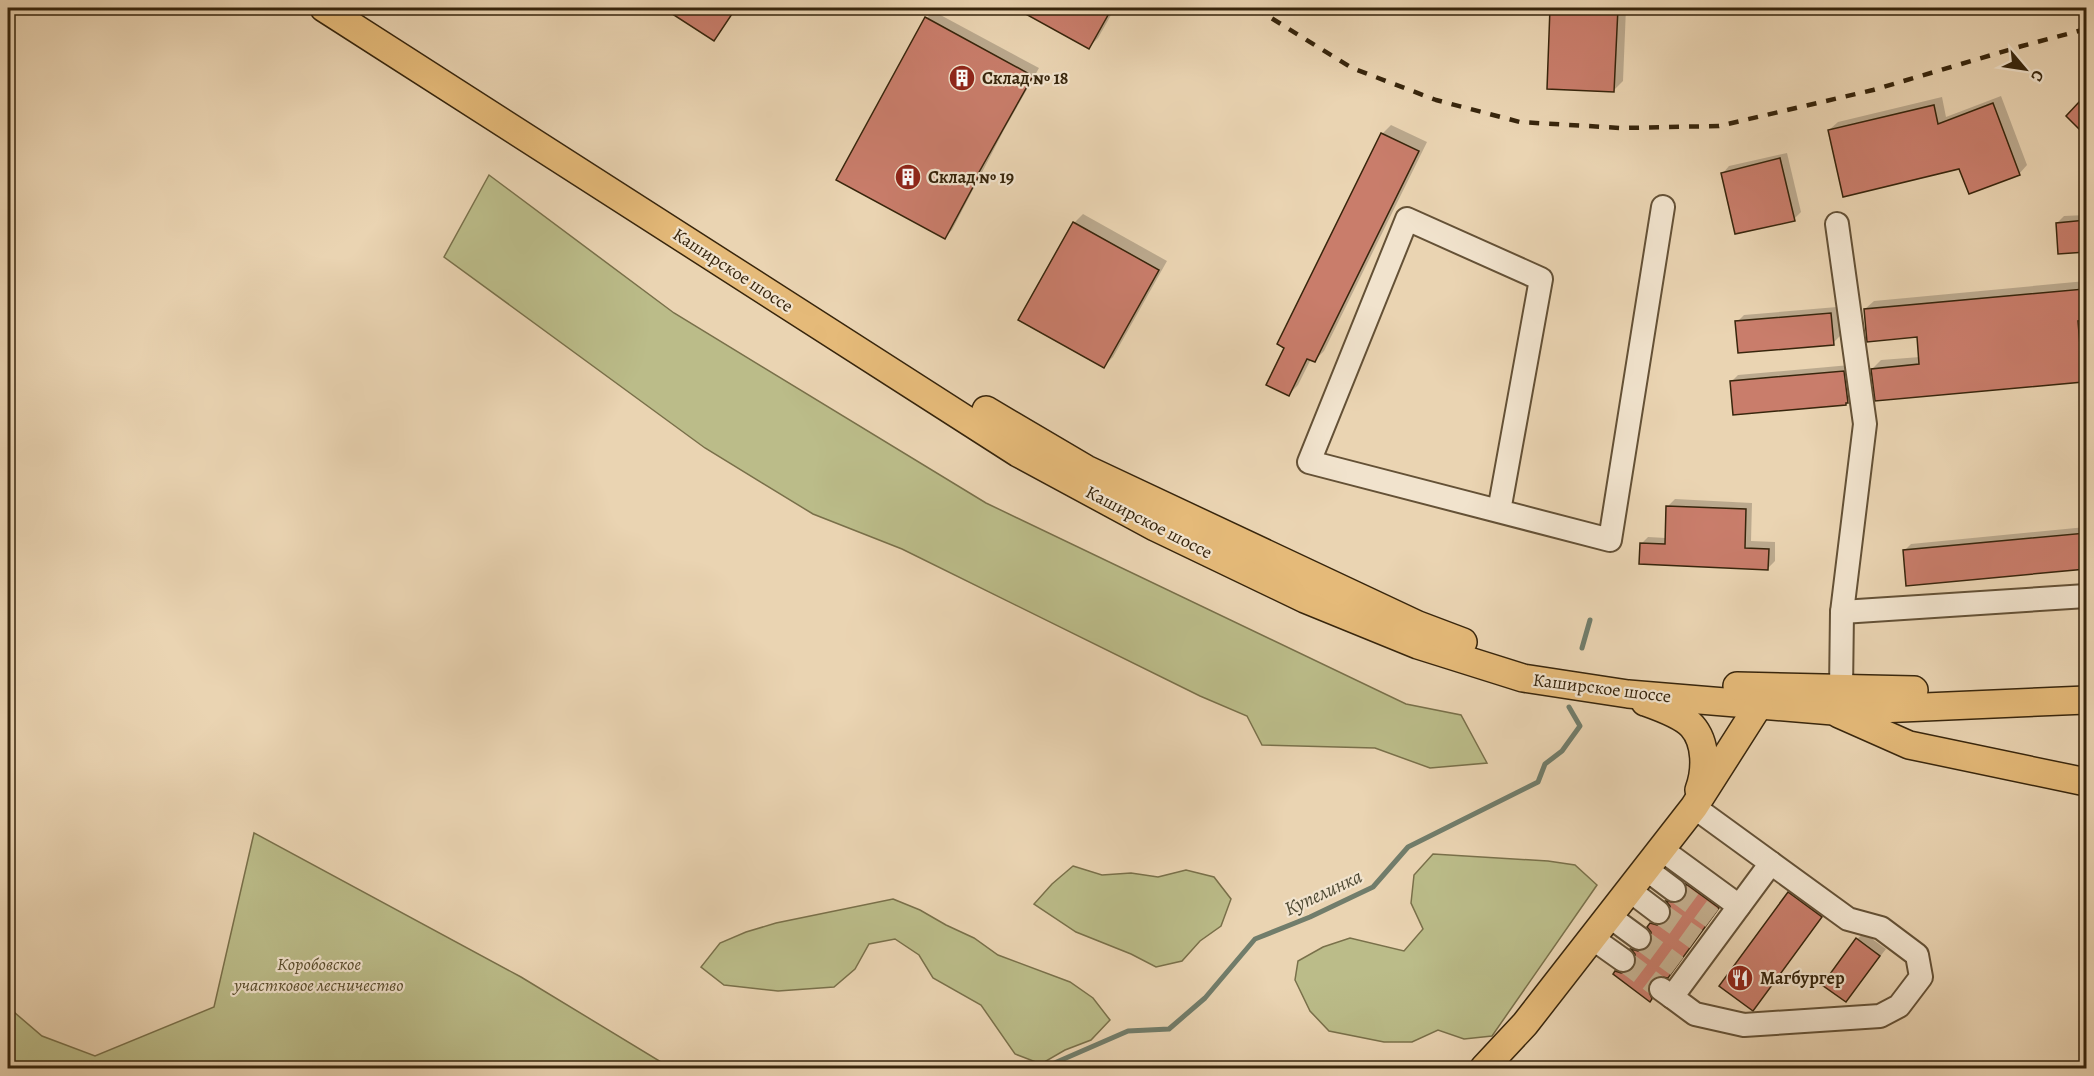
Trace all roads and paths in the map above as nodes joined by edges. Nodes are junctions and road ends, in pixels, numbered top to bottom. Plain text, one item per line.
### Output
1 (324, 8) edge
2 (358, 8) edge
3 (1663, 207) dead end
4 (1837, 224) dead end
5 (1499, 511) junction
6 (2086, 596) edge
7 (1842, 612) junction
8 (2086, 682) edge
9 (1628, 694) junction
10 (1837, 700) junction
11 (2086, 700) edge
12 (1759, 705) junction
13 (2086, 782) edge
14 (1694, 807) junction
15 (1653, 859) junction
16 (1771, 863) junction
17 (1629, 890) junction
18 (1674, 890) tunnel mouth
19 (1739, 906) junction
20 (1658, 912) tunnel mouth
21 (1609, 916) junction
22 (1592, 938) junction
23 (1639, 938) tunnel mouth
24 (1623, 960) tunnel mouth
25 (1525, 1024) junction
26 (1484, 1068) edge
27 (1513, 1068) edge

1 - 9 main road, Каширское шоссе
2 - 10 main road, Каширское шоссе
3 - 5 lane
4 - 7 lane
5 - 5 lane
6 - 7 lane
7 - 10 lane
8 - 10 main road, Каширское шоссе
9 - 12 main road, Каширское шоссе
9 - 14 main road
10 - 11 main road, Каширское шоссе
10 - 12 main road, Каширское шоссе
10 - 13 main road
12 - 14 main road
14 - 15 main road
14 - 16 lane
15 - 17 main road
15 - 18 lane
15 - 19 lane
16 - 19 lane
16 - 19 lane
17 - 20 lane
17 - 21 main road
21 - 22 main road
21 - 23 lane
22 - 24 lane
22 - 25 main road
25 - 26 main road
25 - 27 main road

